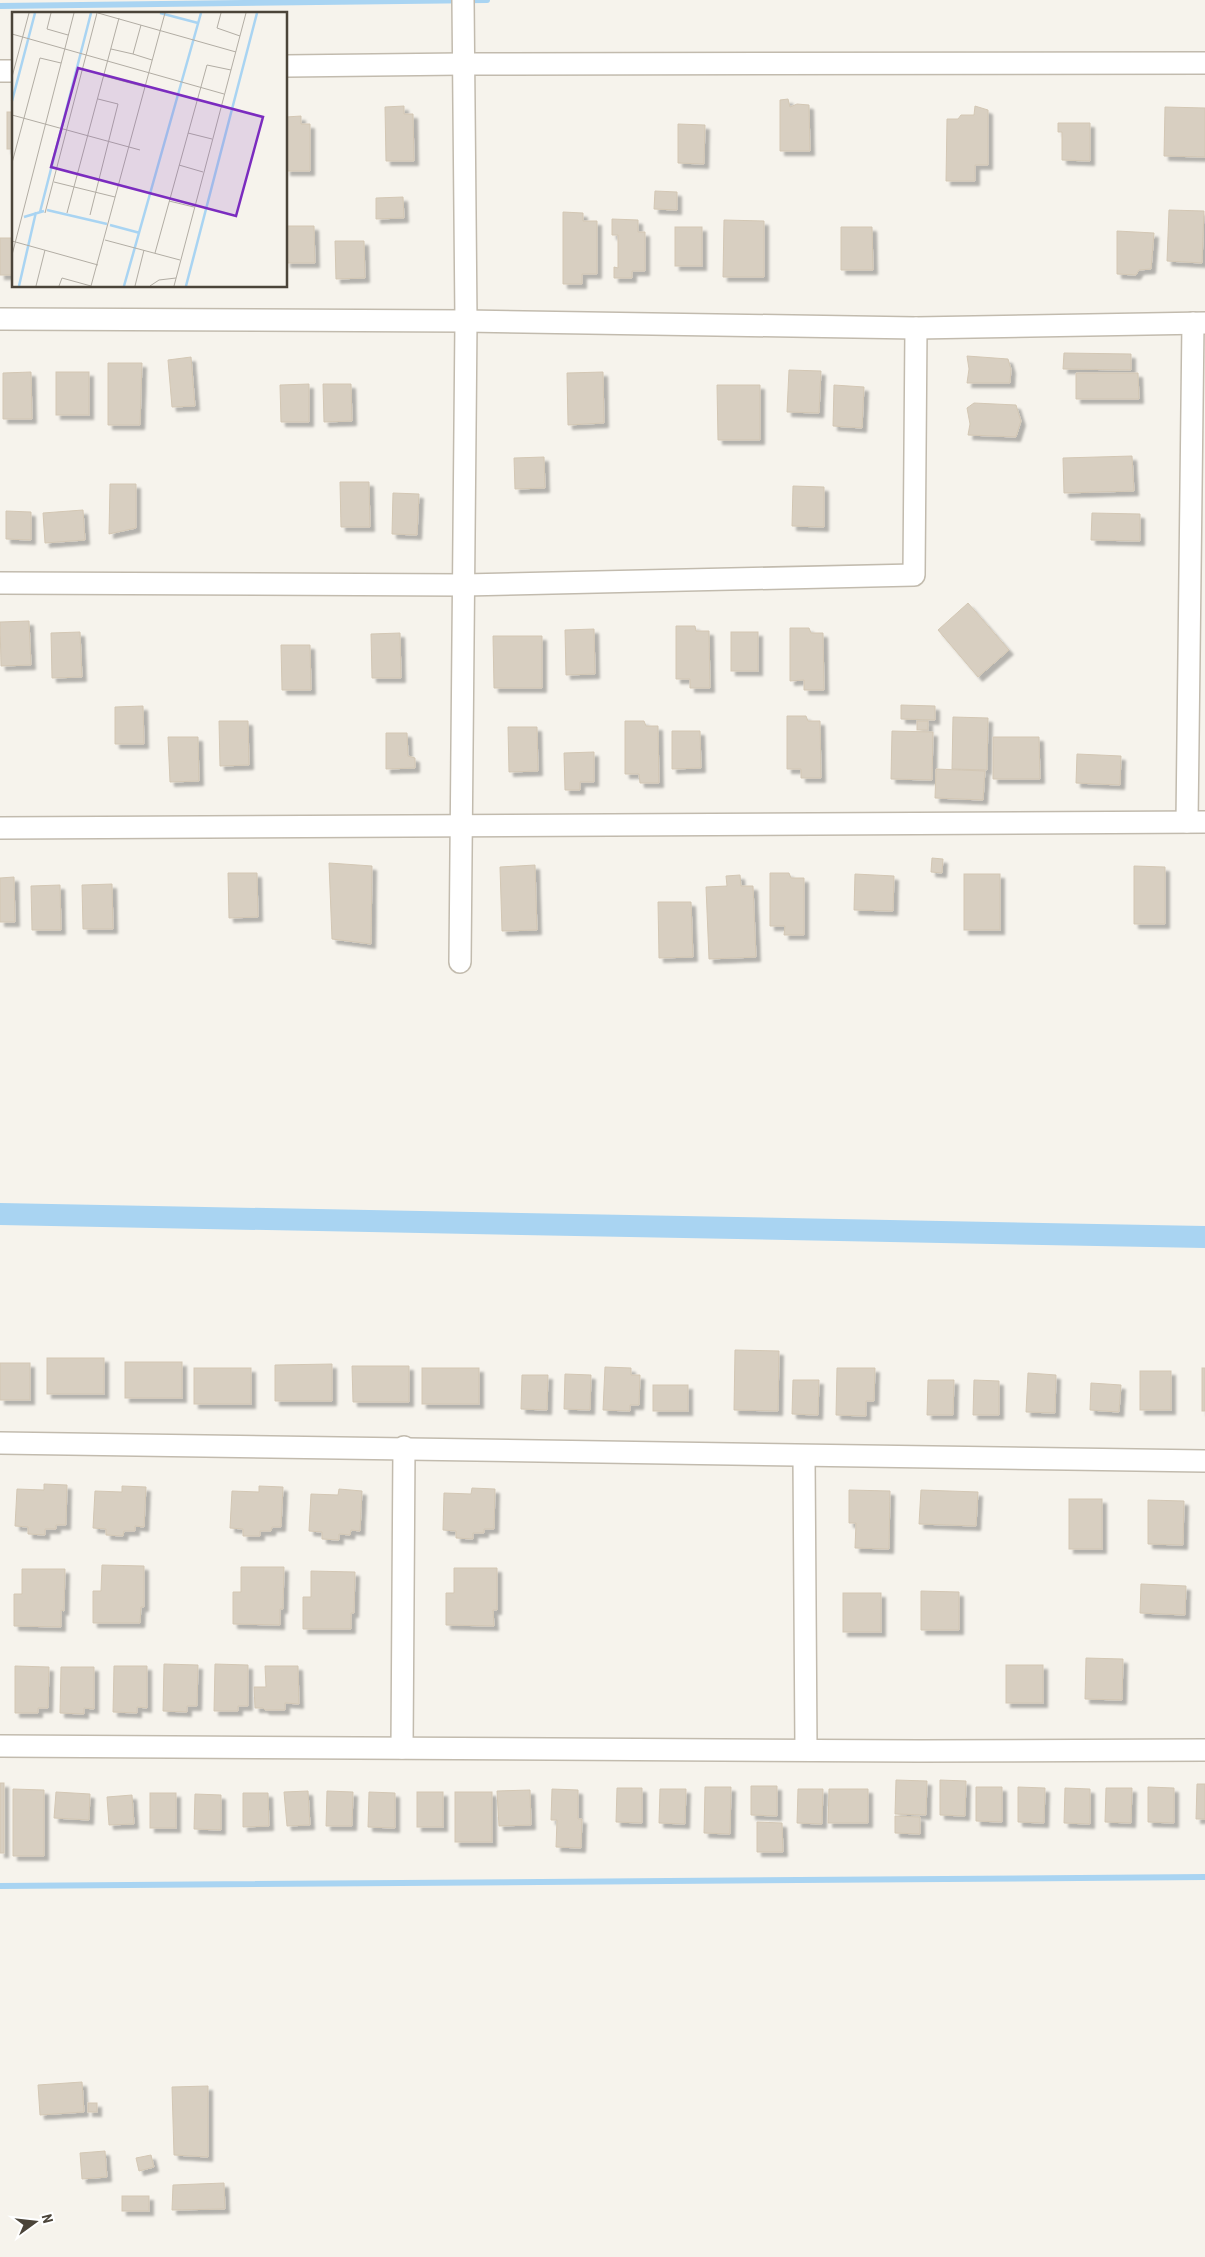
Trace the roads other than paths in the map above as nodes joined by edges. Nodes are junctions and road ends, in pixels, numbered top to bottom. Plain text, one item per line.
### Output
1 (463, 0) edge
2 (1205, 63) edge
3 (462, 64) junction
4 (288, 66) edge
5 (0, 319) edge
6 (466, 322) junction
7 (1199, 323) edge
8 (916, 328) junction
9 (0, 583) edge
10 (464, 584) junction
11 (1196, 822) edge
12 (461, 825) junction
13 (0, 828) edge
14 (460, 962) dead end
15 (0, 1443) edge
16 (404, 1447) junction
17 (804, 1457) junction
18 (1205, 1461) edge
19 (0, 1746) edge
20 (402, 1748) junction
21 (806, 1749) junction
22 (1205, 1750) edge

1 - 3 street
2 - 3 street
3 - 4 street
3 - 6 street
5 - 6 street
6 - 8 street
6 - 10 street
7 - 8 street
7 - 11 street
8 - 10 street
9 - 10 street
10 - 12 street
11 - 12 street
12 - 13 street
12 - 14 street
15 - 16 street
16 - 17 street
16 - 20 street
17 - 18 street
17 - 21 street
19 - 20 street
20 - 21 street
21 - 22 street

